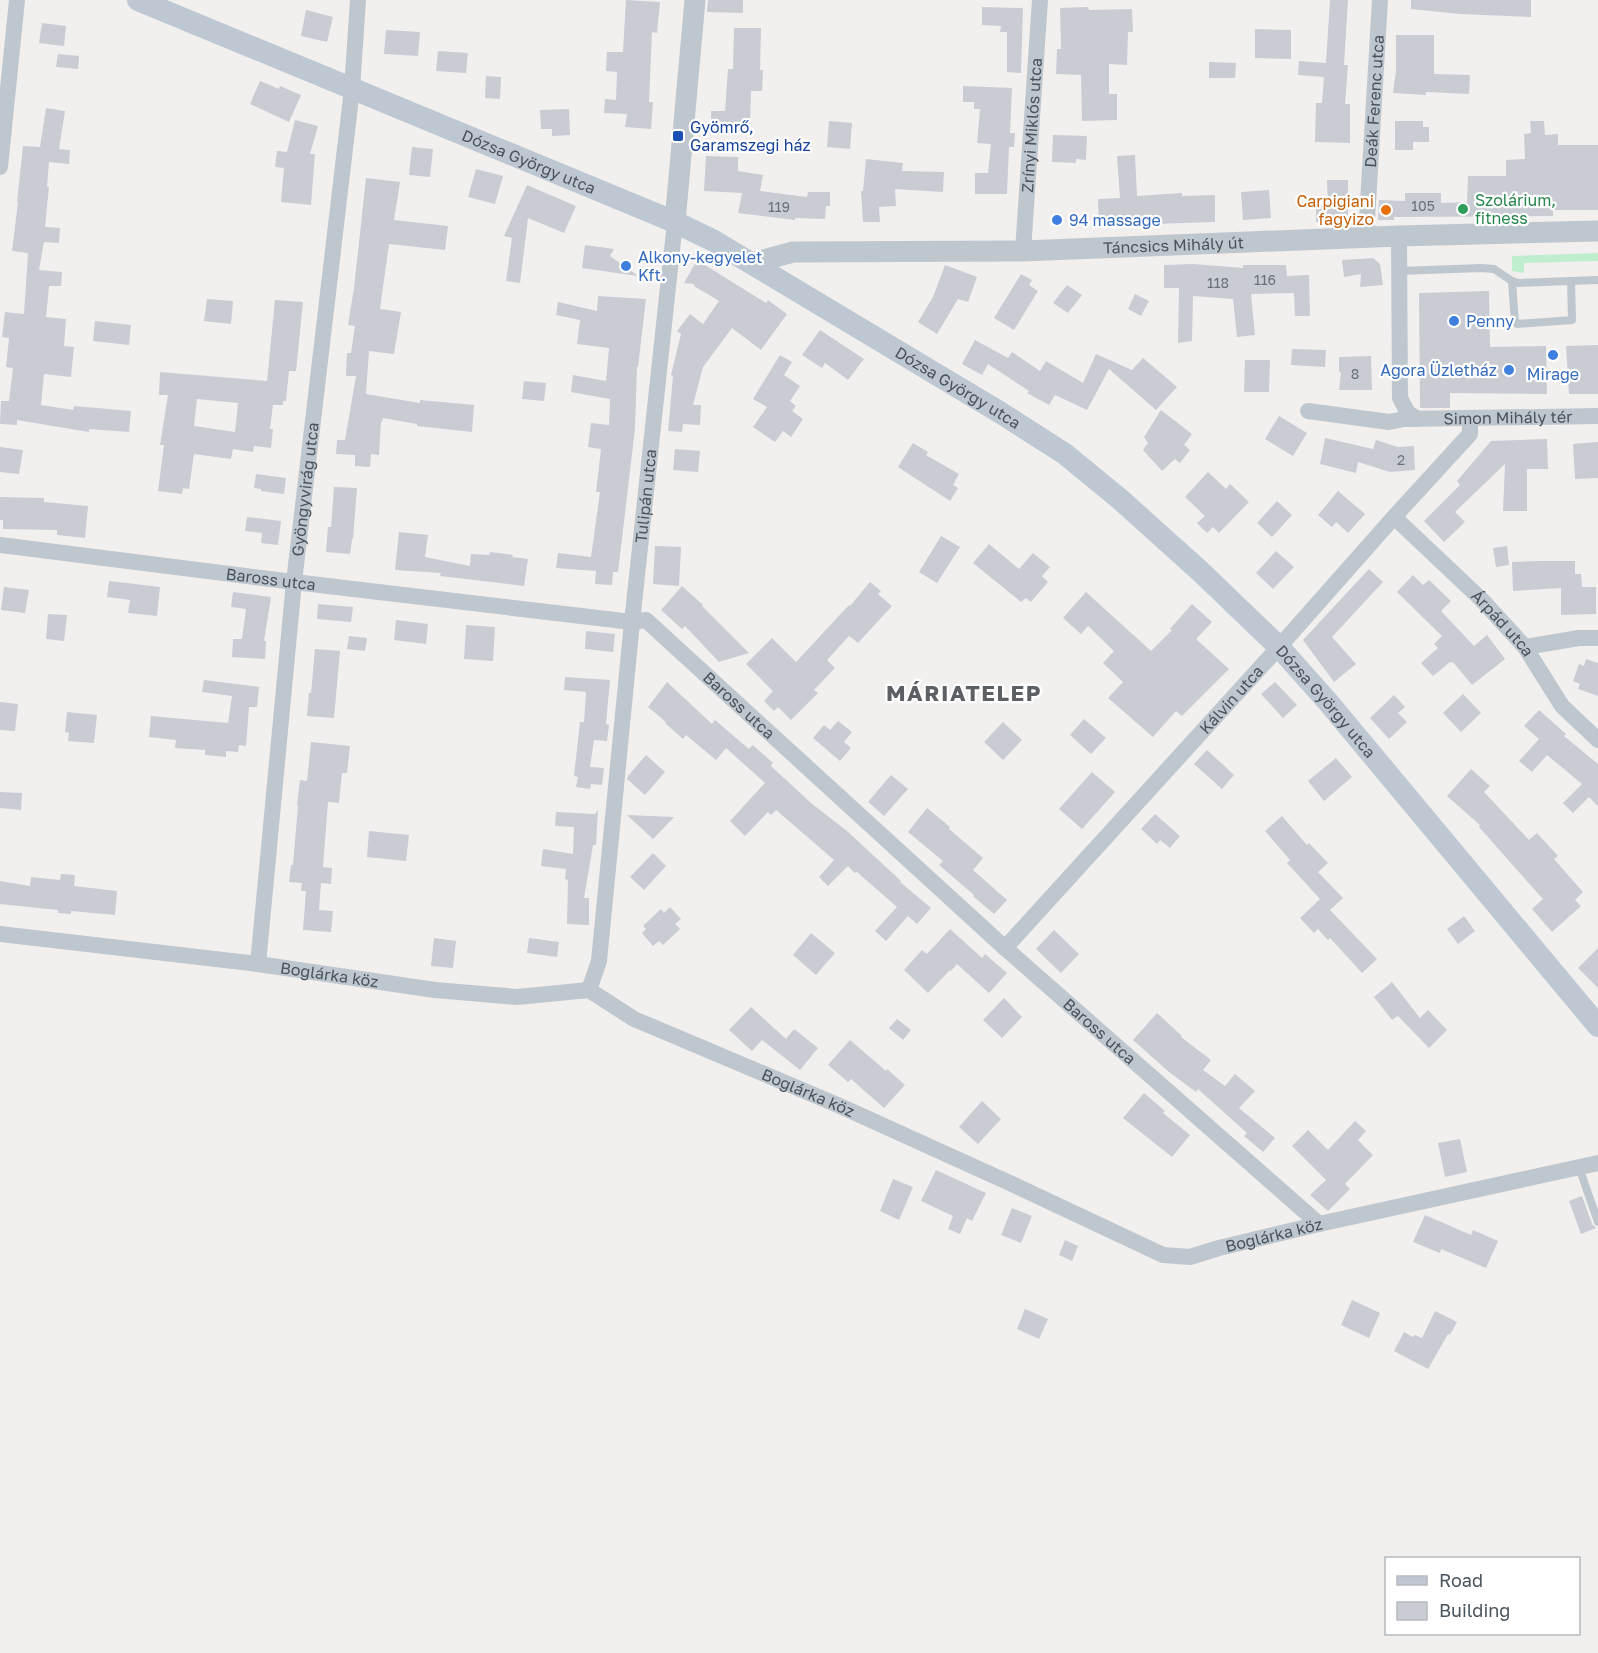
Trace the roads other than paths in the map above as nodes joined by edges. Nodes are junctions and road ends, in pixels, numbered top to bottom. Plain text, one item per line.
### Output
1 (17, 0) edge
2 (358, 0) edge
3 (695, 0) edge
4 (1040, 0) edge
5 (1380, 0) edge
6 (145, 2) edge
7 (352, 88) junction
8 (0, 167) edge
9 (675, 222) junction
10 (1598, 231) edge
11 (1398, 236) junction
12 (1366, 237) junction
13 (1023, 251) junction
14 (752, 263) junction
15 (1399, 271) junction
16 (1598, 280) edge
17 (1512, 281) junction
18 (1571, 281) junction
19 (1308, 411) dead end
20 (1598, 417) edge
21 (1470, 418) junction
22 (1418, 419) junction
23 (1394, 517) junction
24 (0, 545) edge
25 (294, 582) junction
26 (632, 622) junction
27 (1598, 638) edge
28 (1280, 647) junction
29 (1525, 647) junction
30 (1598, 740) edge
31 (0, 934) edge
32 (1005, 948) junction
33 (258, 964) junction
34 (589, 990) junction
35 (1598, 1026) edge
36 (1598, 1163) edge
37 (1582, 1176) dead end
38 (1598, 1222) edge
39 (1319, 1224) junction

1 - 8 street
2 - 7 street, Gyöngyvirág utca
3 - 9 street, Tulipán utca
4 - 13 street, Zrínyi Miklós utca
5 - 12 street, Deák Ferenc utca
6 - 7 main road, Dózsa György utca
7 - 9 main road, Dózsa György utca
7 - 25 street, Gyöngyvirág utca
9 - 14 main road, Dózsa György utca
9 - 26 street, Tulipán utca
10 - 11 street, Táncsics Mihály út
11 - 12 street, Táncsics Mihály út
11 - 15 street
12 - 13 street, Táncsics Mihály út
13 - 14 street, Táncsics Mihály út
14 - 28 main road, Dózsa György utca
15 - 17 lane
15 - 22 street
16 - 18 lane
17 - 18 lane
17 - 18 lane
19 - 22 street, Simon Mihály tér
20 - 21 street, Simon Mihály tér
21 - 22 street, Simon Mihály tér
21 - 23 street, Kálvin utca
23 - 28 street, Kálvin utca
23 - 29 street, Árpád utca
24 - 25 street, Baross utca
25 - 26 street, Baross utca
25 - 33 street, Gyöngyvirág utca
26 - 32 street, Baross utca
26 - 34 street, Tulipán utca
27 - 29 street
28 - 32 street, Kálvin utca
28 - 35 main road, Dózsa György utca
29 - 30 street, Árpád utca
31 - 33 street, Boglárka köz
32 - 39 street, Baross utca
33 - 34 street, Boglárka köz
34 - 39 street, Boglárka köz
36 - 39 street, Boglárka köz
37 - 38 lane

